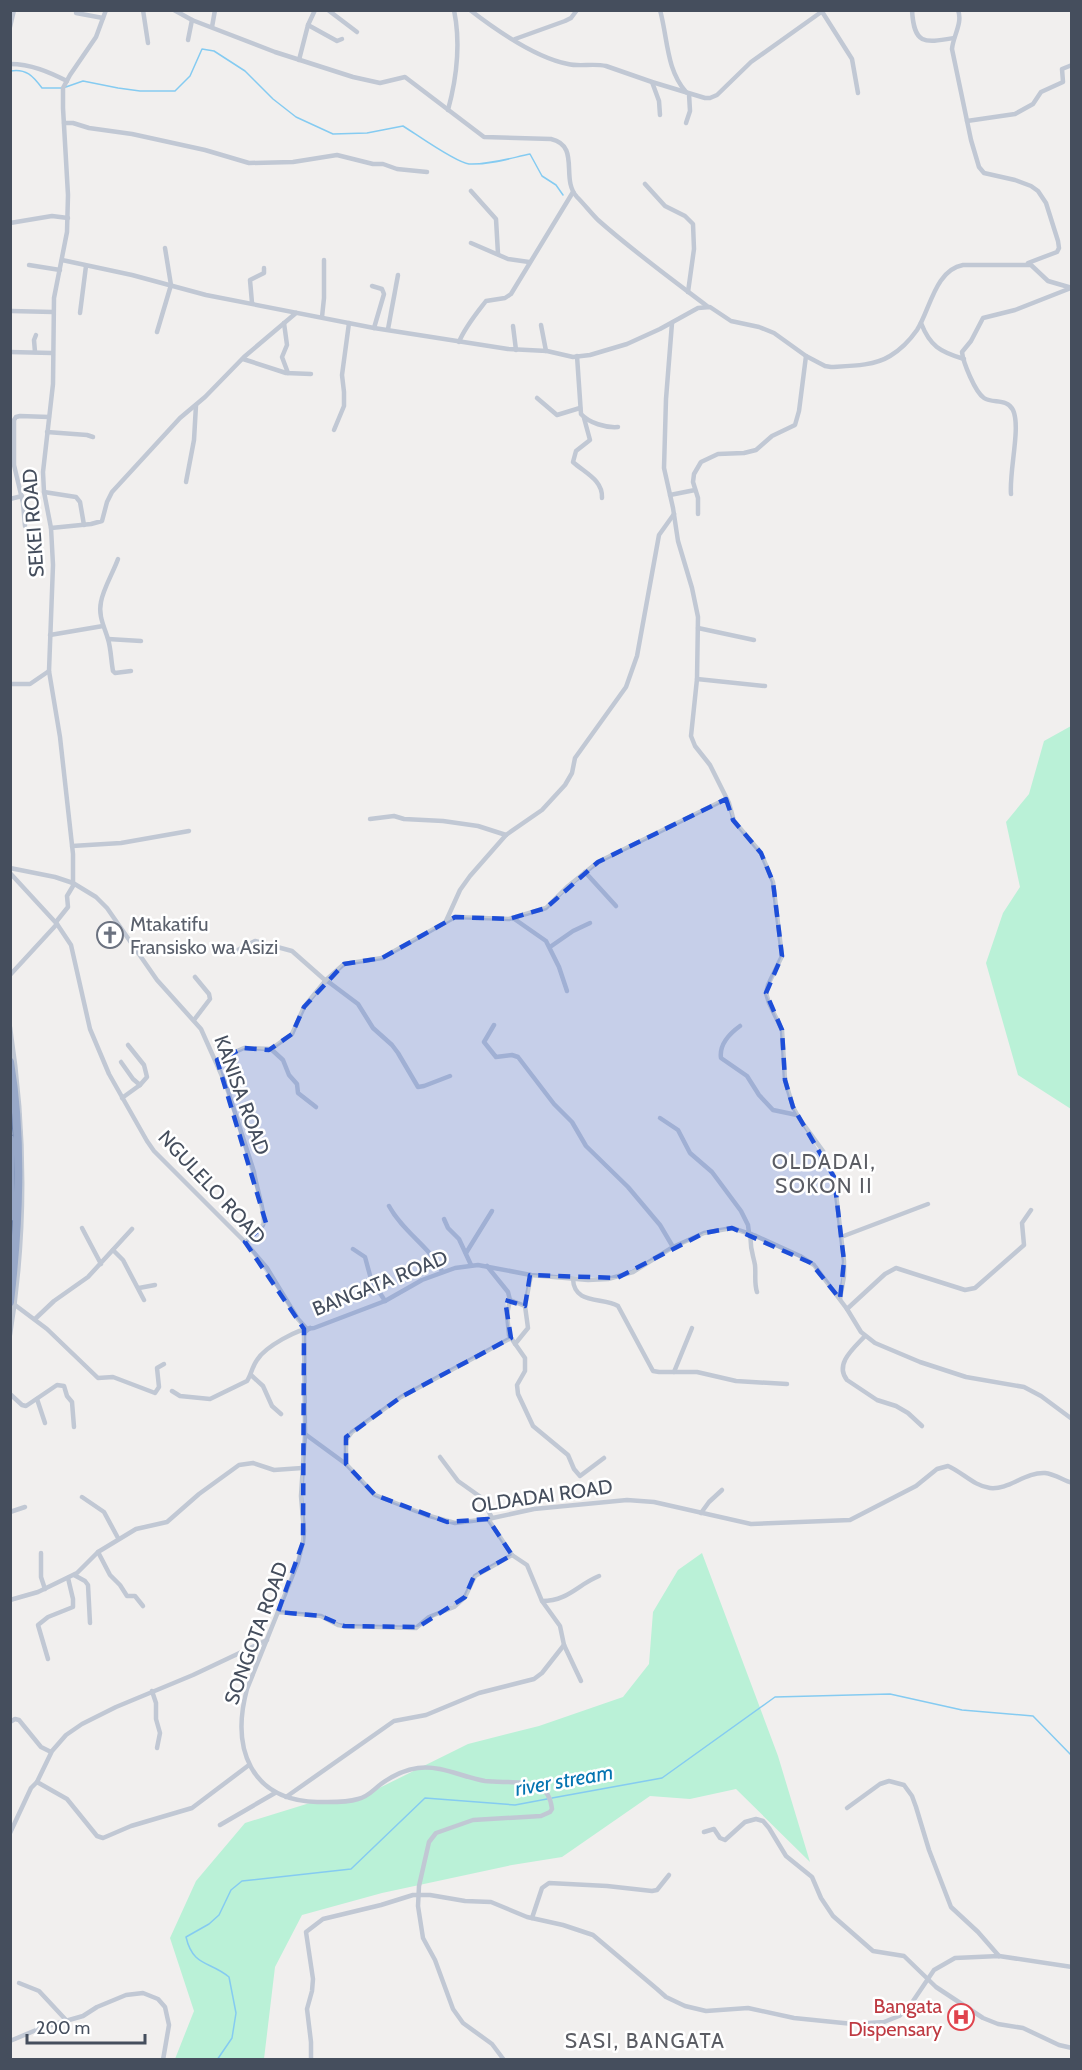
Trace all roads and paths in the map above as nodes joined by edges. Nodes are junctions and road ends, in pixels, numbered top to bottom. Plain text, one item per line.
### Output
1 (14, 10) edge
2 (106, 10) edge
3 (143, 10) edge
4 (174, 10) edge
5 (215, 10) edge
6 (315, 10) edge
7 (328, 10) edge
8 (454, 10) edge
9 (470, 10) edge
10 (577, 10) edge
11 (660, 10) edge
12 (912, 10) edge
13 (958, 10) edge
14 (822, 11) edge
15 (76, 13) dead end
16 (104, 18) junction
17 (192, 20) junction
18 (308, 25) junction
19 (10, 27) edge
20 (212, 27) junction
21 (357, 32) dead end
22 (954, 38) junction
23 (342, 39) dead end
24 (515, 39) junction
25 (188, 40) dead end
26 (148, 43) dead end
27 (299, 60) junction
28 (10, 64) edge
29 (1071, 65) edge
30 (67, 81) junction
31 (652, 82) junction
32 (858, 93) dead end
33 (688, 94) junction
34 (448, 110) junction
35 (660, 115) dead end
36 (967, 121) junction
37 (64, 123) junction
38 (686, 123) dead end
39 (427, 172) dead end
40 (645, 184) dead end
41 (471, 191) dead end
42 (573, 192) junction
43 (68, 218) junction
44 (10, 223) edge
45 (471, 243) dead end
46 (165, 249) dead end
47 (498, 254) junction
48 (62, 260) junction
49 (324, 260) dead end
50 (529, 262) junction
51 (1025, 264) junction
52 (29, 265) dead end
53 (86, 266) junction
54 (264, 268) dead end
55 (60, 270) junction
56 (398, 275) dead end
57 (171, 285) junction
58 (372, 286) dead end
59 (1071, 288) edge
60 (688, 292) junction
61 (252, 303) junction
62 (707, 306) junction
63 (11, 311) edge
64 (53, 312) junction
65 (80, 313) dead end
66 (296, 313) junction
67 (322, 317) junction
68 (284, 323) junction
69 (349, 323) junction
70 (672, 323) junction
71 (921, 323) junction
72 (541, 325) dead end
73 (513, 326) dead end
74 (374, 328) junction
75 (388, 329) junction
76 (158, 332) dead end
77 (36, 335) dead end
78 (459, 342) junction
79 (516, 350) junction
80 (546, 351) junction
81 (10, 352) edge
82 (35, 352) junction
83 (52, 352) junction
84 (577, 356) junction
85 (806, 356) junction
86 (243, 359) junction
87 (964, 359) junction
88 (288, 373) junction
89 (311, 374) dead end
90 (537, 398) dead end
91 (196, 405) junction
92 (580, 408) junction
93 (49, 417) junction
94 (584, 418) junction
95 (12, 420) edge
96 (618, 427) dead end
97 (334, 430) dead end
98 (47, 432) junction
99 (93, 437) dead end
100 (186, 482) dead end
101 (695, 490) junction
102 (44, 492) junction
103 (1011, 494) dead end
104 (670, 495) junction
105 (22, 496) junction
106 (602, 498) dead end
107 (10, 499) edge
108 (674, 514) junction
109 (698, 514) dead end
110 (84, 525) junction
111 (25, 526) dead end
112 (51, 528) junction
113 (118, 559) dead end
114 (103, 626) junction
115 (698, 628) junction
116 (50, 635) junction
117 (108, 639) junction
118 (754, 640) dead end
119 (141, 641) dead end
120 (49, 671) junction
121 (131, 671) dead end
122 (697, 679) junction
123 (10, 684) edge
124 (765, 686) dead end
125 (726, 799) junction
126 (370, 819) dead end
127 (189, 831) dead end
128 (506, 835) junction
129 (72, 846) junction
130 (10, 870) edge
131 (585, 872) junction
132 (73, 883) junction
133 (615, 906) dead end
134 (513, 918) junction
135 (446, 921) junction
136 (56, 923) junction
137 (590, 923) dead end
138 (224, 945) dead end
139 (550, 947) junction
140 (10, 975) edge
141 (195, 977) dead end
142 (326, 980) junction
143 (567, 990) dead end
144 (194, 1020) junction
145 (494, 1025) dead end
146 (740, 1026) dead end
147 (10, 1028) edge
148 (128, 1045) dead end
149 (270, 1049) junction
150 (217, 1060) junction
151 (10, 1062) edge
152 (121, 1062) dead end
153 (450, 1076) dead end
154 (140, 1085) junction
155 (122, 1098) junction
156 (316, 1107) dead end
157 (797, 1115) junction
158 (660, 1118) dead end
159 (10, 1139) edge
160 (928, 1204) dead end
161 (389, 1206) dead end
162 (1031, 1210) dead end
163 (492, 1211) dead end
164 (11, 1212) edge
165 (10, 1217) edge
166 (444, 1220) dead end
167 (82, 1228) dead end
168 (132, 1229) dead end
169 (750, 1234) junction
170 (841, 1237) junction
171 (245, 1242) junction
172 (673, 1247) junction
173 (353, 1249) dead end
174 (113, 1250) junction
175 (466, 1252) junction
176 (101, 1264) junction
177 (471, 1265) junction
178 (486, 1266) junction
179 (442, 1271) junction
180 (531, 1275) junction
181 (573, 1279) junction
182 (155, 1286) dead end
183 (139, 1288) junction
184 (757, 1292) dead end
185 (840, 1299) junction
186 (144, 1300) dead end
187 (510, 1300) junction
188 (385, 1301) junction
189 (13, 1304) edge
190 (525, 1306) junction
191 (847, 1309) junction
192 (35, 1319) junction
193 (308, 1328) junction
194 (692, 1328) dead end
195 (10, 1335) edge
196 (865, 1336) junction
197 (511, 1338) junction
198 (515, 1344) junction
199 (164, 1364) dead end
200 (674, 1372) junction
201 (251, 1375) junction
202 (787, 1384) dead end
203 (172, 1390) dead end
204 (10, 1394) edge
205 (36, 1399) junction
206 (280, 1414) dead end
207 (1071, 1419) edge
208 (45, 1423) dead end
209 (922, 1426) dead end
210 (74, 1427) dead end
211 (305, 1434) junction
212 (441, 1457) dead end
213 (604, 1458) dead end
214 (346, 1464) junction
215 (302, 1468) junction
216 (1071, 1483) edge
217 (722, 1490) dead end
218 (82, 1497) dead end
219 (25, 1507) dead end
220 (10, 1512) edge
221 (701, 1513) junction
222 (490, 1519) junction
223 (118, 1538) junction
224 (98, 1552) junction
225 (41, 1553) dead end
226 (512, 1555) junction
227 (74, 1575) junction
228 (599, 1576) dead end
229 (68, 1578) junction
230 (45, 1589) junction
231 (10, 1600) edge
232 (542, 1601) junction
233 (143, 1606) dead end
234 (278, 1612) junction
235 (90, 1623) dead end
236 (267, 1639) junction
237 (564, 1645) junction
238 (48, 1659) dead end
239 (581, 1681) dead end
240 (152, 1691) junction
241 (10, 1722) edge
242 (157, 1748) dead end
243 (51, 1752) junction
244 (249, 1765) junction
245 (37, 1782) junction
246 (275, 1793) junction
247 (286, 1797) junction
248 (847, 1808) dead end
249 (220, 1825) dead end
250 (704, 1832) dead end
251 (10, 1833) edge
252 (669, 1875) dead end
253 (419, 1895) junction
254 (532, 1918) junction
255 (999, 1956) junction
256 (1071, 1967) edge
257 (927, 1979) junction
258 (19, 1983) dead end
259 (66, 2020) junction
260 (10, 2041) edge
261 (1071, 2048) edge
262 (163, 2060) edge
263 (311, 2060) edge
264 (504, 2060) edge

1 - 19 street
2 - 16 street
3 - 26 street
4 - 17 street
5 - 20 street
6 - 18 street
7 - 21 street
8 - 34 street
9 - 24 street
10 - 24 street
11 - 33 street
12 - 22 street
13 - 22 street
14 - 32 street
14 - 33 street
15 - 16 street
16 - 30 street
17 - 20 street
17 - 25 street
18 - 23 street
18 - 27 street
20 - 27 street
22 - 36 street
24 - 31 street
27 - 34 street
28 - 30 street
29 - 36 street
30 - 37 street, SEKEI ROAD
31 - 33 street
31 - 35 street
33 - 38 street
34 - 42 street
36 - 51 street
37 - 39 street
37 - 43 street, SEKEI ROAD
40 - 60 street
41 - 47 street
42 - 50 street
42 - 60 street
43 - 44 street
43 - 48 street, SEKEI ROAD
45 - 47 street
46 - 57 street
47 - 50 street
48 - 53 street
48 - 55 street, SEKEI ROAD
49 - 67 street
50 - 78 street
51 - 59 street
51 - 71 street
52 - 55 street
53 - 57 street
53 - 65 street
54 - 61 street
55 - 64 street, SEKEI ROAD
56 - 75 street
57 - 61 street
57 - 76 street
58 - 74 street
59 - 87 street
60 - 62 street
61 - 66 street
62 - 70 street
62 - 85 street
63 - 64 street
64 - 83 street, SEKEI ROAD
66 - 67 street
66 - 68 street
67 - 69 street
68 - 86 street
68 - 88 street
69 - 74 street
69 - 97 street
70 - 84 street
70 - 104 street
71 - 85 street
71 - 87 street
72 - 80 street
73 - 79 street
74 - 75 street
75 - 78 street
77 - 82 street
78 - 79 street
79 - 80 street
80 - 84 street
81 - 82 street
82 - 83 street
83 - 93 street, SEKEI ROAD
84 - 92 street
85 - 101 street
86 - 88 street
86 - 91 street
87 - 103 street
88 - 89 street
90 - 92 street
91 - 100 street
91 - 110 street
92 - 94 street
93 - 95 street
93 - 98 street, SEKEI ROAD
94 - 96 street
94 - 106 street
95 - 105 street
98 - 99 street
98 - 102 street, SEKEI ROAD
101 - 104 street
101 - 109 street
102 - 110 street
102 - 112 street, SEKEI ROAD
104 - 108 street
105 - 107 street
105 - 111 street
108 - 115 street
108 - 128 street
110 - 112 street
112 - 116 street, SEKEI ROAD
113 - 114 street
114 - 116 street
114 - 117 street
115 - 118 street
115 - 122 street
116 - 120 street, SEKEI ROAD
117 - 119 street
117 - 121 street
120 - 123 street
120 - 129 street, SEKEI ROAD
122 - 124 street
122 - 125 street
125 - 131 street
125 - 157 street
126 - 128 street
127 - 129 street
128 - 135 street
129 - 132 street, SEKEI ROAD
130 - 132 street, KANISA ROAD
130 - 136 street, NGULELO ROAD
131 - 133 street
131 - 134 street
132 - 136 street, SEKEI ROAD
132 - 144 street, KANISA ROAD
134 - 135 street
134 - 139 street
135 - 142 street
136 - 140 street, SEKEI ROAD
136 - 155 street, NGULELO ROAD
137 - 139 street
138 - 142 street
139 - 143 street
141 - 144 street
142 - 149 street
142 - 153 street
144 - 150 street, KANISA ROAD
145 - 172 street
146 - 157 street
147 - 189 street
148 - 154 street
149 - 150 street
149 - 156 street
150 - 171 street, KANISA ROAD
151 - 189 highway
152 - 154 street
154 - 155 street
155 - 171 street, NGULELO ROAD
157 - 170 street
158 - 169 street
159 - 164 highway
160 - 170 street
161 - 179 street
162 - 191 street
163 - 175 street
164 - 165 highway
166 - 175 street
167 - 176 street
168 - 174 street
169 - 172 street, BANGATA ROAD
169 - 184 street
169 - 185 street, BANGATA ROAD
170 - 185 street
171 - 193 street, NGULELO ROAD
172 - 181 street, BANGATA ROAD
173 - 188 street
174 - 176 street
174 - 183 street
175 - 177 street
176 - 192 street
177 - 178 street, BANGATA ROAD
177 - 179 street, BANGATA ROAD
178 - 180 street, BANGATA ROAD
178 - 187 street
179 - 188 street, BANGATA ROAD
180 - 181 street, BANGATA ROAD
180 - 190 street
181 - 200 street
182 - 183 street
183 - 186 street
185 - 191 street, BANGATA ROAD
187 - 190 street
187 - 197 street
188 - 193 street, BANGATA ROAD
189 - 192 street
189 - 195 street
190 - 198 street
191 - 196 street, BANGATA ROAD
192 - 199 street
193 - 201 street, BANGATA ROAD
193 - 211 street, SONGOTA ROAD
194 - 200 street
196 - 207 street, BANGATA ROAD
196 - 209 street
197 - 198 street
197 - 214 street
198 - 213 street
200 - 202 street
201 - 203 street
201 - 206 street
204 - 205 street
205 - 208 street
205 - 210 street
211 - 214 street, OLDADAI ROAD
211 - 215 street, SONGOTA ROAD
212 - 222 street
214 - 222 street, OLDADAI ROAD
215 - 223 street
215 - 234 street, SONGOTA ROAD
216 - 221 street, OLDADAI ROAD
217 - 221 street
218 - 223 street
219 - 220 street
221 - 222 street, OLDADAI ROAD
222 - 226 street
223 - 224 street
224 - 227 street
224 - 233 street
225 - 230 street
226 - 232 street
226 - 234 street
227 - 229 street
227 - 235 street
228 - 232 street
229 - 230 street
229 - 238 street
230 - 231 street
232 - 237 street
234 - 236 street, SONGOTA ROAD
236 - 240 street
236 - 244 street, SONGOTA ROAD
237 - 239 street
237 - 247 street
240 - 242 street
240 - 243 street
241 - 243 street
243 - 245 street
244 - 245 street
244 - 246 street, SONGOTA ROAD
245 - 251 street
246 - 247 street, SONGOTA ROAD
246 - 249 street
247 - 253 street, SONGOTA ROAD
248 - 255 street
250 - 257 street
252 - 254 street
253 - 254 street
253 - 263 street
253 - 264 street
254 - 257 street
255 - 256 street
255 - 257 street
257 - 261 street
258 - 259 street
259 - 260 street
259 - 262 street

